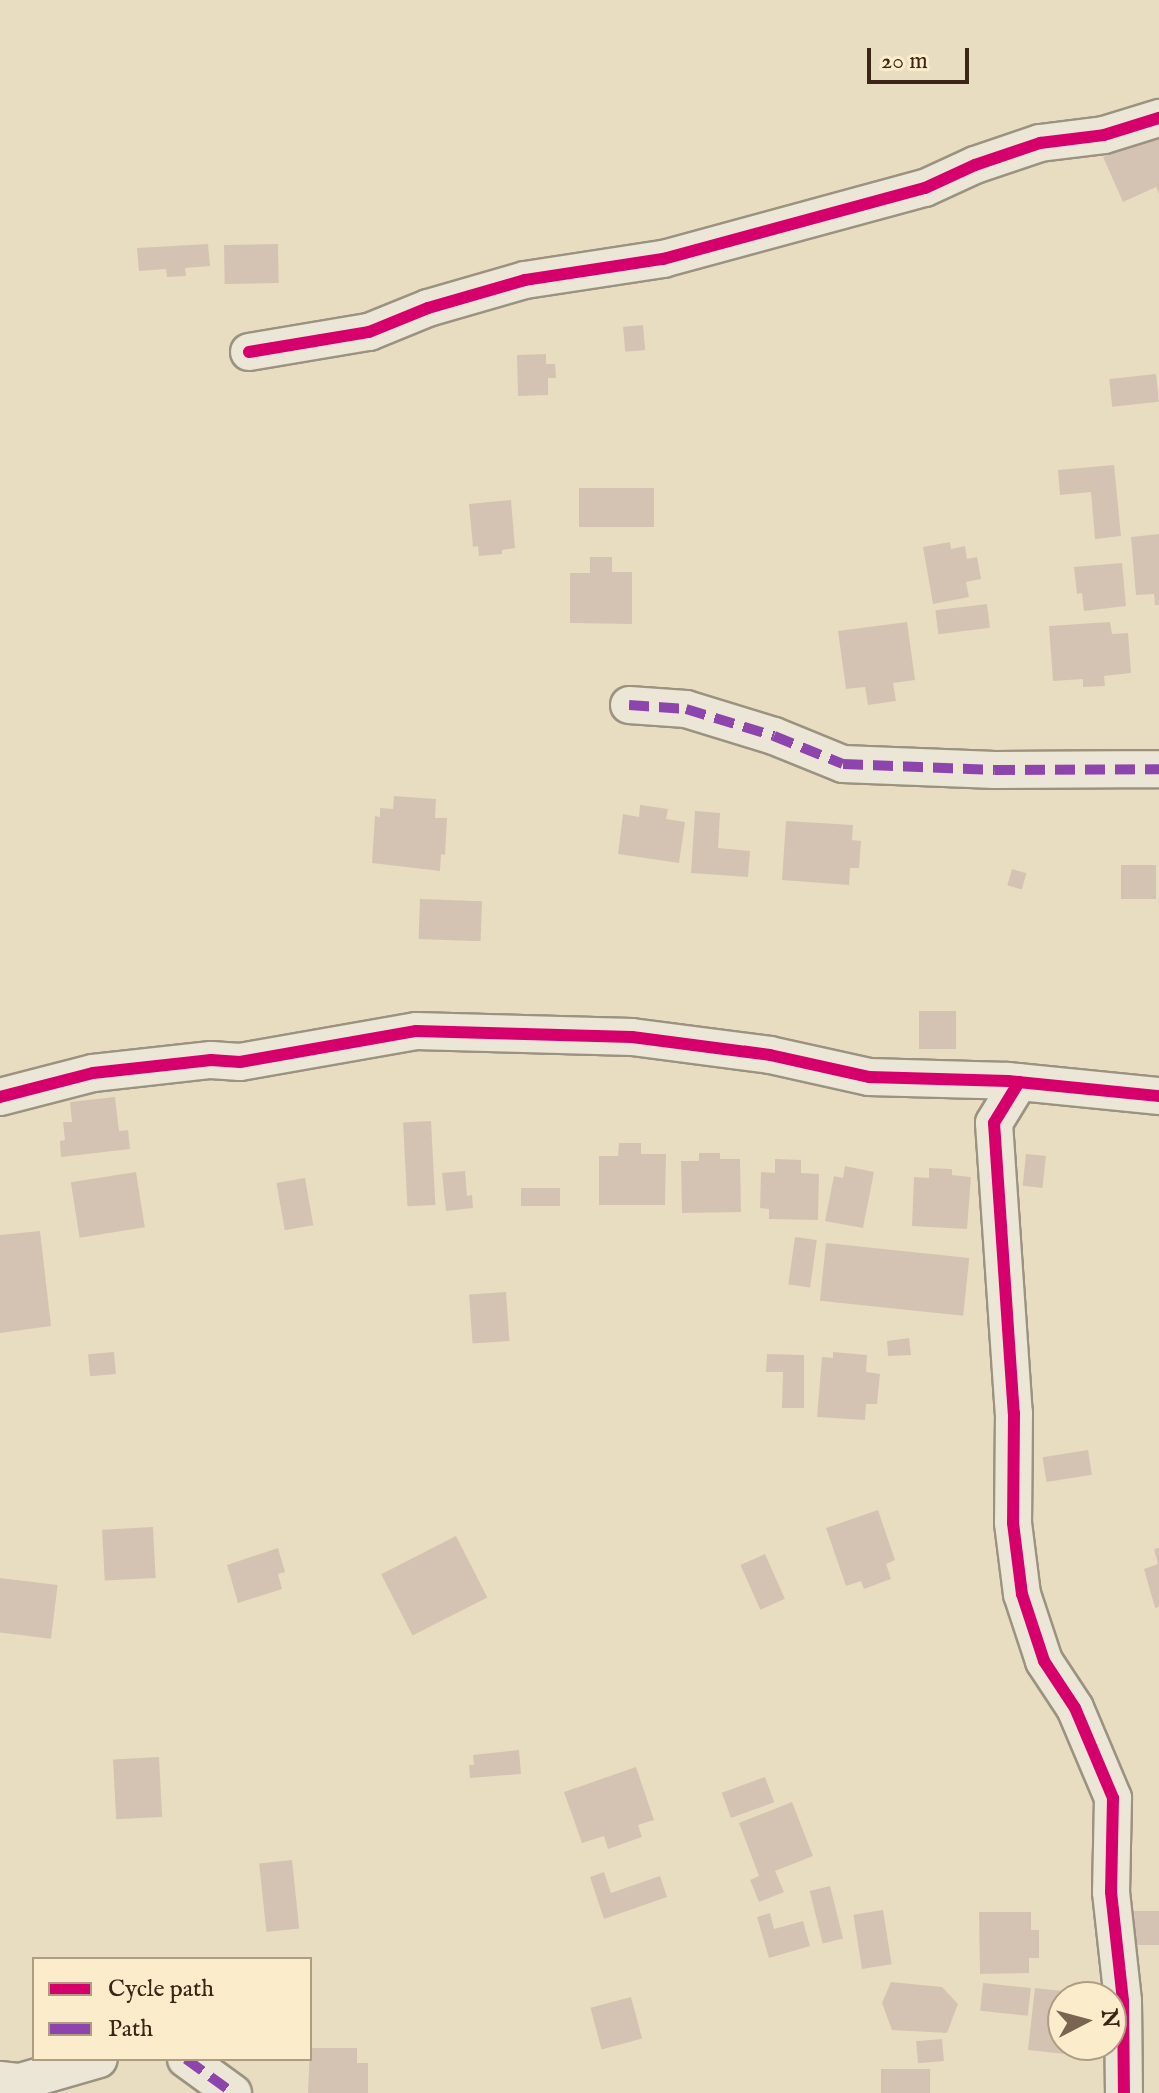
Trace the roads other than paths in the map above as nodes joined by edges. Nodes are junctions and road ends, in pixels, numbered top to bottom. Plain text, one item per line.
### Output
1 (1159, 118) edge
2 (249, 352) dead end
3 (629, 705) dead end
4 (1159, 769) edge
5 (972, 1080) junction
6 (1019, 1082) junction
7 (1159, 1096) edge
8 (0, 1097) edge
9 (994, 1123) junction
10 (92, 2061) edge
11 (189, 2061) edge
12 (0, 2080) edge
13 (233, 2093) edge
14 (1124, 2093) edge

1 - 2 street
3 - 4 street
5 - 6 street
5 - 8 street
5 - 9 street
6 - 7 street
6 - 9 street
9 - 14 street
10 - 12 street
11 - 13 street

